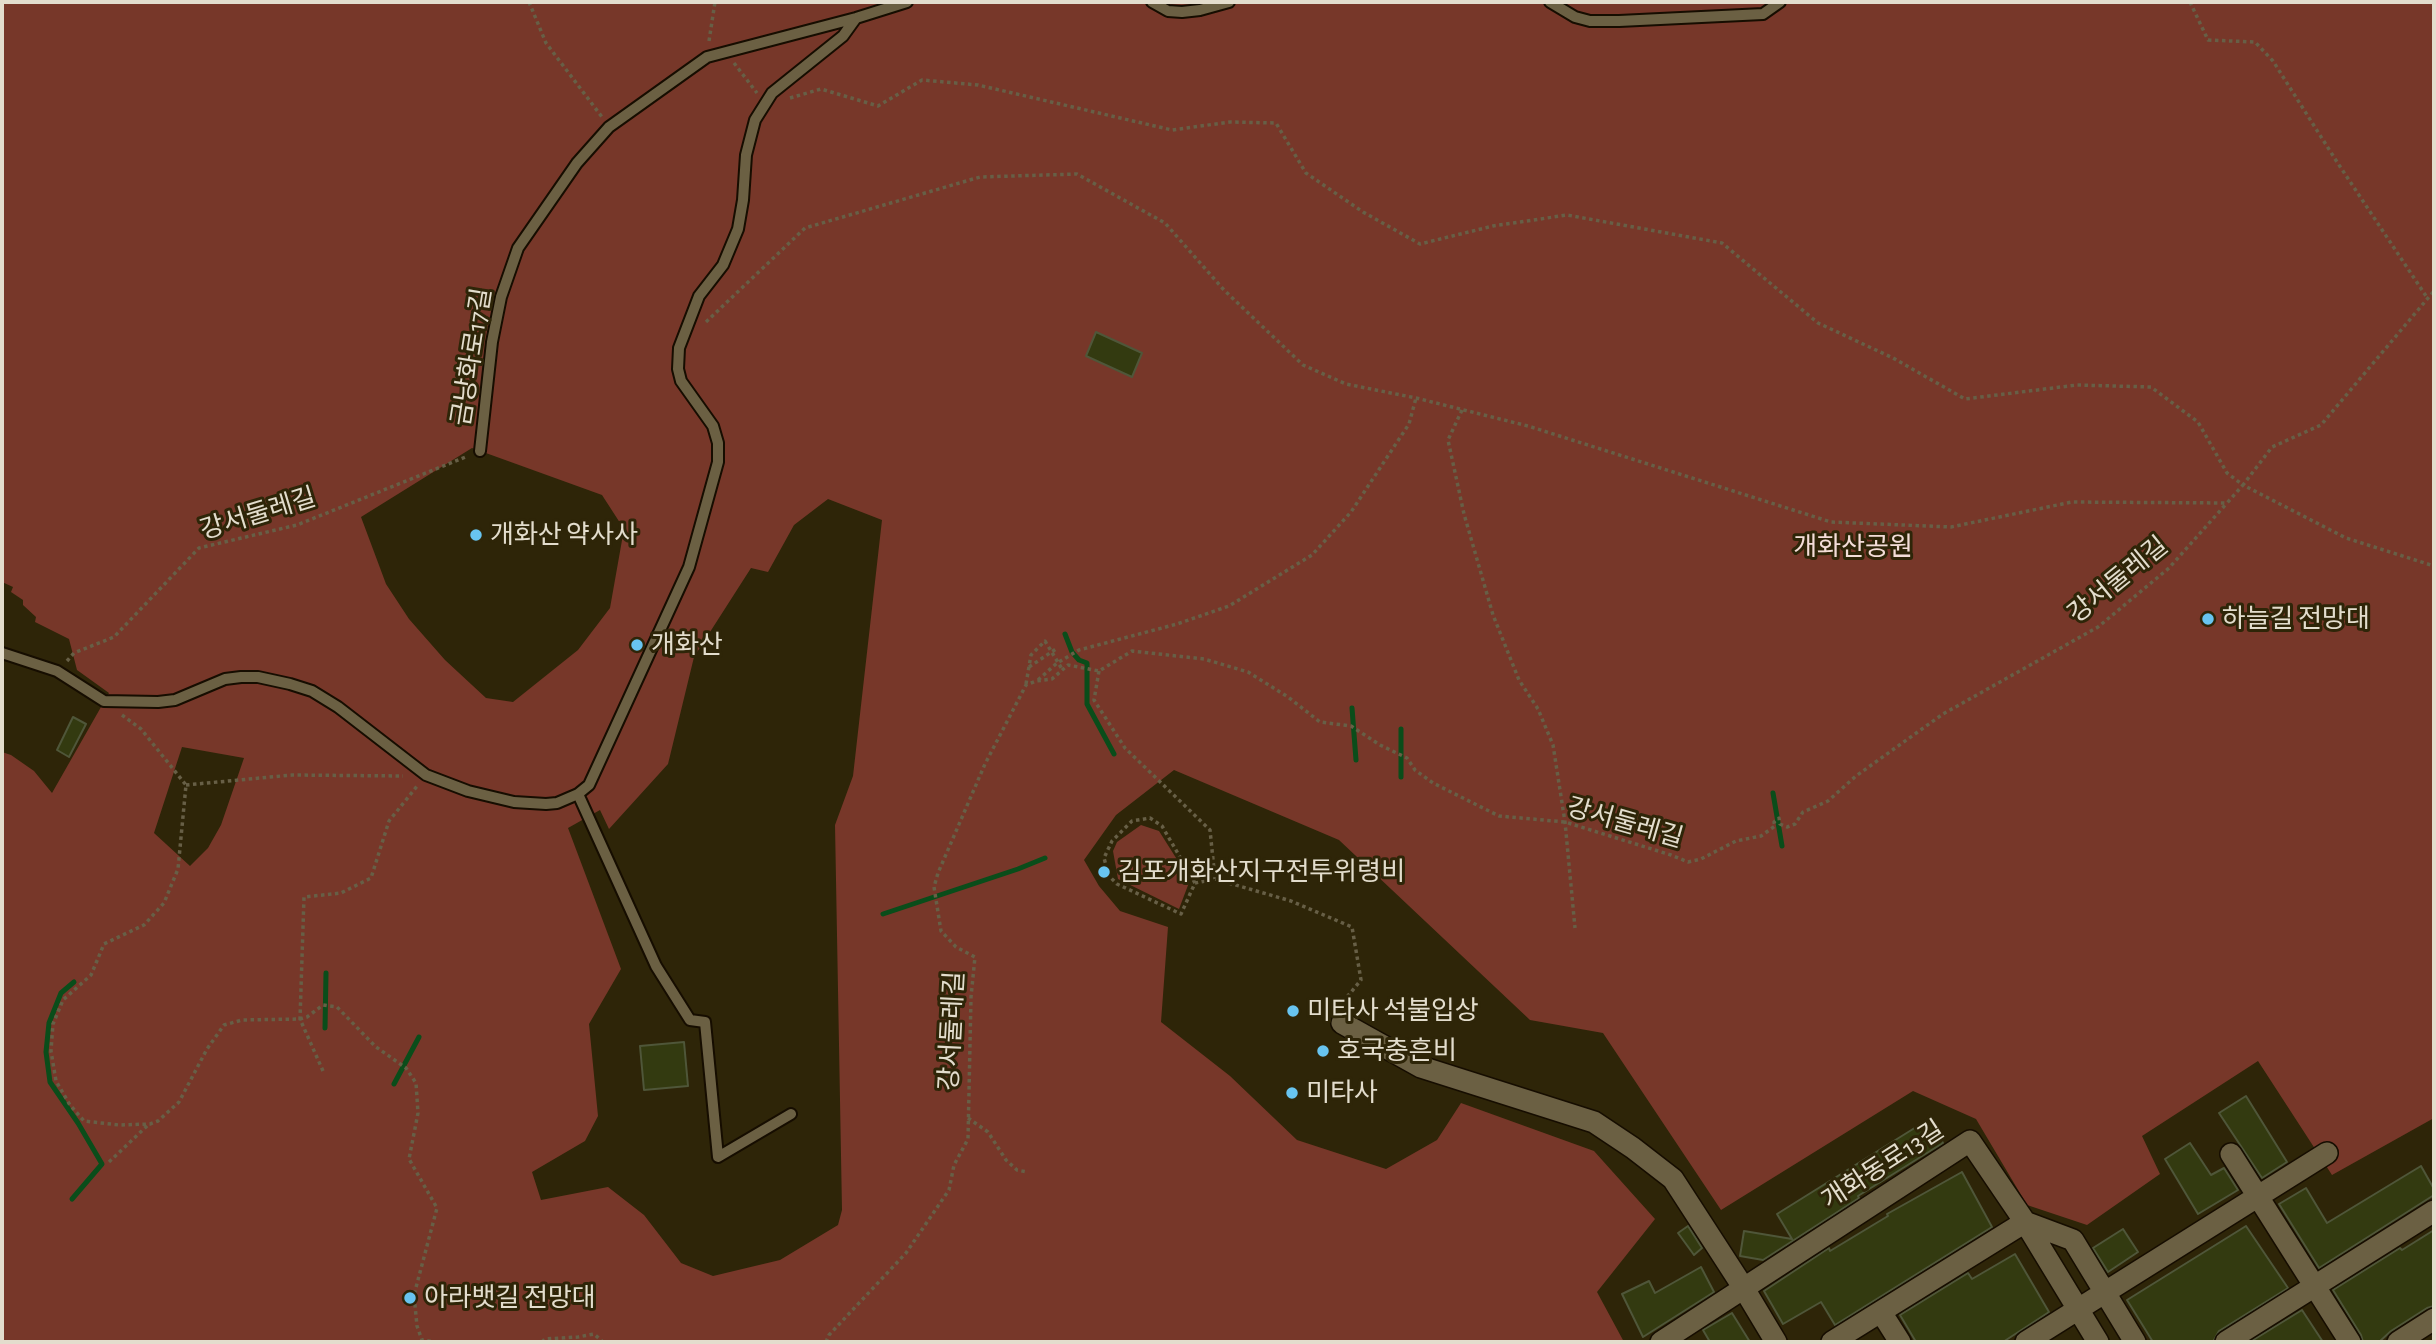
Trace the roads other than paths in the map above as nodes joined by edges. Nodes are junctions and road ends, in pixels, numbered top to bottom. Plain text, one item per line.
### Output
1 (907, 2) edge
2 (1152, 2) edge
3 (1229, 2) edge
4 (1550, 2) edge
5 (1780, 2) edge
6 (856, 18) junction
7 (480, 451) road end
8 (2, 653) edge
9 (578, 794) junction
10 (1342, 1023) road end
11 (791, 1114) dead end
12 (2327, 1153) dead end
13 (2231, 1154) dead end
14 (2258, 1196) junction
15 (2434, 1211) edge
16 (2025, 1222) junction
17 (2315, 1286) junction
18 (1743, 1287) junction
19 (2104, 1293) junction
20 (2078, 1310) junction
21 (1881, 1312) junction
22 (2434, 1319) edge
23 (1661, 1342) edge
24 (1776, 1342) edge
25 (1832, 1342) edge
26 (1900, 1342) edge
27 (2026, 1342) edge
28 (2098, 1342) edge
29 (2135, 1342) edge
30 (2226, 1342) edge
31 (2350, 1342) edge
32 (2398, 1342) edge

1 - 6 lane, 금낭화로17길
2 - 3 lane
4 - 5 lane
6 - 7 lane, 금낭화로17길
6 - 9 lane
8 - 9 lane
9 - 11 lane
10 - 18 street
12 - 14 street
13 - 14 street
14 - 17 street
14 - 19 street
15 - 17 street
16 - 18 street, 개화동로13길
16 - 19 street
16 - 20 street, 개화동로13길
16 - 21 street
17 - 30 street
17 - 31 street
18 - 23 street
18 - 24 street
19 - 20 street
19 - 29 street
20 - 27 street
20 - 28 street, 개화동로13길
21 - 25 street
21 - 26 street
22 - 32 street

